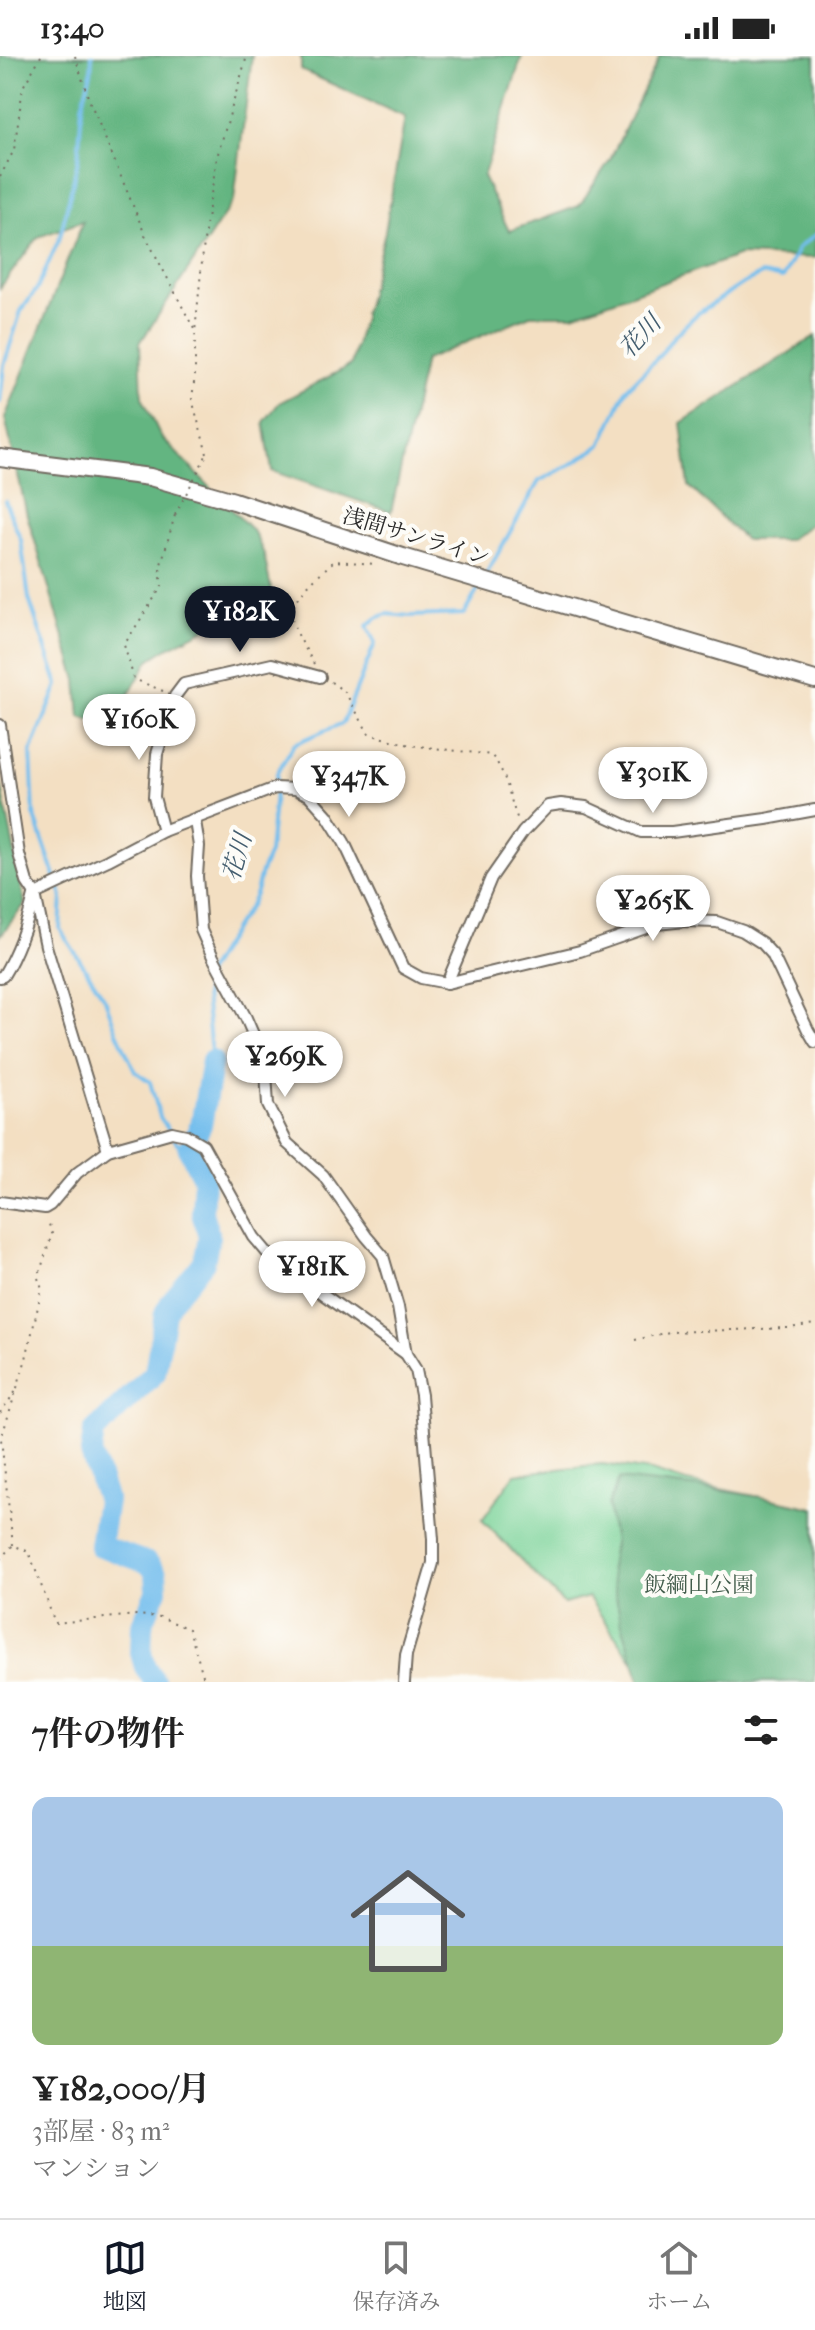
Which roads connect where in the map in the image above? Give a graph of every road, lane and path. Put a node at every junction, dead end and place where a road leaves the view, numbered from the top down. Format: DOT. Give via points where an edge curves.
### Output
graph roads {
  1 [pos="41,56"];
  2 [pos="75,56"];
  3 [pos="247,56"];
  4 [pos="0,177"];
  5 [pos="195,332"];
  6 [pos="0,458"];
  7 [pos="378,564"];
  8 [pos="320,677"];
  9 [pos="815,680"];
  10 [pos="175,696"];
  11 [pos="0,725"];
  12 [pos="815,810"];
  13 [pos="195,821"];
  14 [pos="163,831"];
  15 [pos="523,832"];
  16 [pos="35,894"];
  17 [pos="0,977"];
  18 [pos="447,983"];
  19 [pos="815,1042"];
  20 [pos="108,1150"];
  21 [pos="0,1202"];
  22 [pos="45,1208"];
  23 [pos="815,1324"];
  24 [pos="635,1340"];
  25 [pos="406,1354"];
  26 [pos="18,1390"];
  27 [pos="0,1413"];
  28 [pos="13,1545"];
  29 [pos="0,1559"];
  30 [pos="205,1682"];
  31 [pos="404,1682"];
  1 -- 4 [label="path" via="23,87 14,150"];
  2 -- 5 [label="path" via="146,237"];
  3 -- 5 [label="path" via="217,157"];
  5 -- 10 [label="path, bridge" via="192,399 207,454 175,515 160,568 162,586 124,645 134,679"];
  6 -- 9 [label="main road, 浅間サンライン" via="150,477"];
  7 -- 8 [label="path" via="334,561 303,590 292,620"];
  8 -- 10 [label="street" via="272,664 184,684"];
  8 -- 15 [label="path" via="345,692 369,734 491,755 502,768"];
  10 -- 14 [label="street" via="157,754 154,797"];
  11 -- 16 [label="street" via="19,854"];
  12 -- 15 [label="street" via="641,832 586,807 561,804 548,806"];
  13 -- 14 [label="street"];
  13 -- 18 [label="street" via="275,788 309,795 344,842 403,968"];
  13 -- 25 [label="street" via="201,930 262,1055 268,1105 287,1143 323,1175 383,1256"];
  14 -- 16 [label="street"];
  15 -- 18 [label="street" via="491,878"];
  16 -- 17 [label="street" via="14,959"];
  16 -- 20 [label="street"];
  18 -- 19 [label="street" via="580,951 657,924 717,922 743,931 772,954"];
  20 -- 22 [label="street" via="77,1173"];
  20 -- 25 [label="street" via="172,1132 197,1140 270,1256"];
  21 -- 22 [label="street"];
  22 -- 26 [label="path" via="52,1234 38,1278 42,1289"];
  23 -- 24 [label="path" via="669,1332"];
  25 -- 31 [label="street" via="421,1395 433,1563 406,1655"];
  26 -- 27 [label="path"];
  26 -- 28 [label="path" via="1,1439"];
  28 -- 29 [label="path"];
  28 -- 30 [label="path" via="29,1552 55,1623 160,1617 189,1629"];
}
